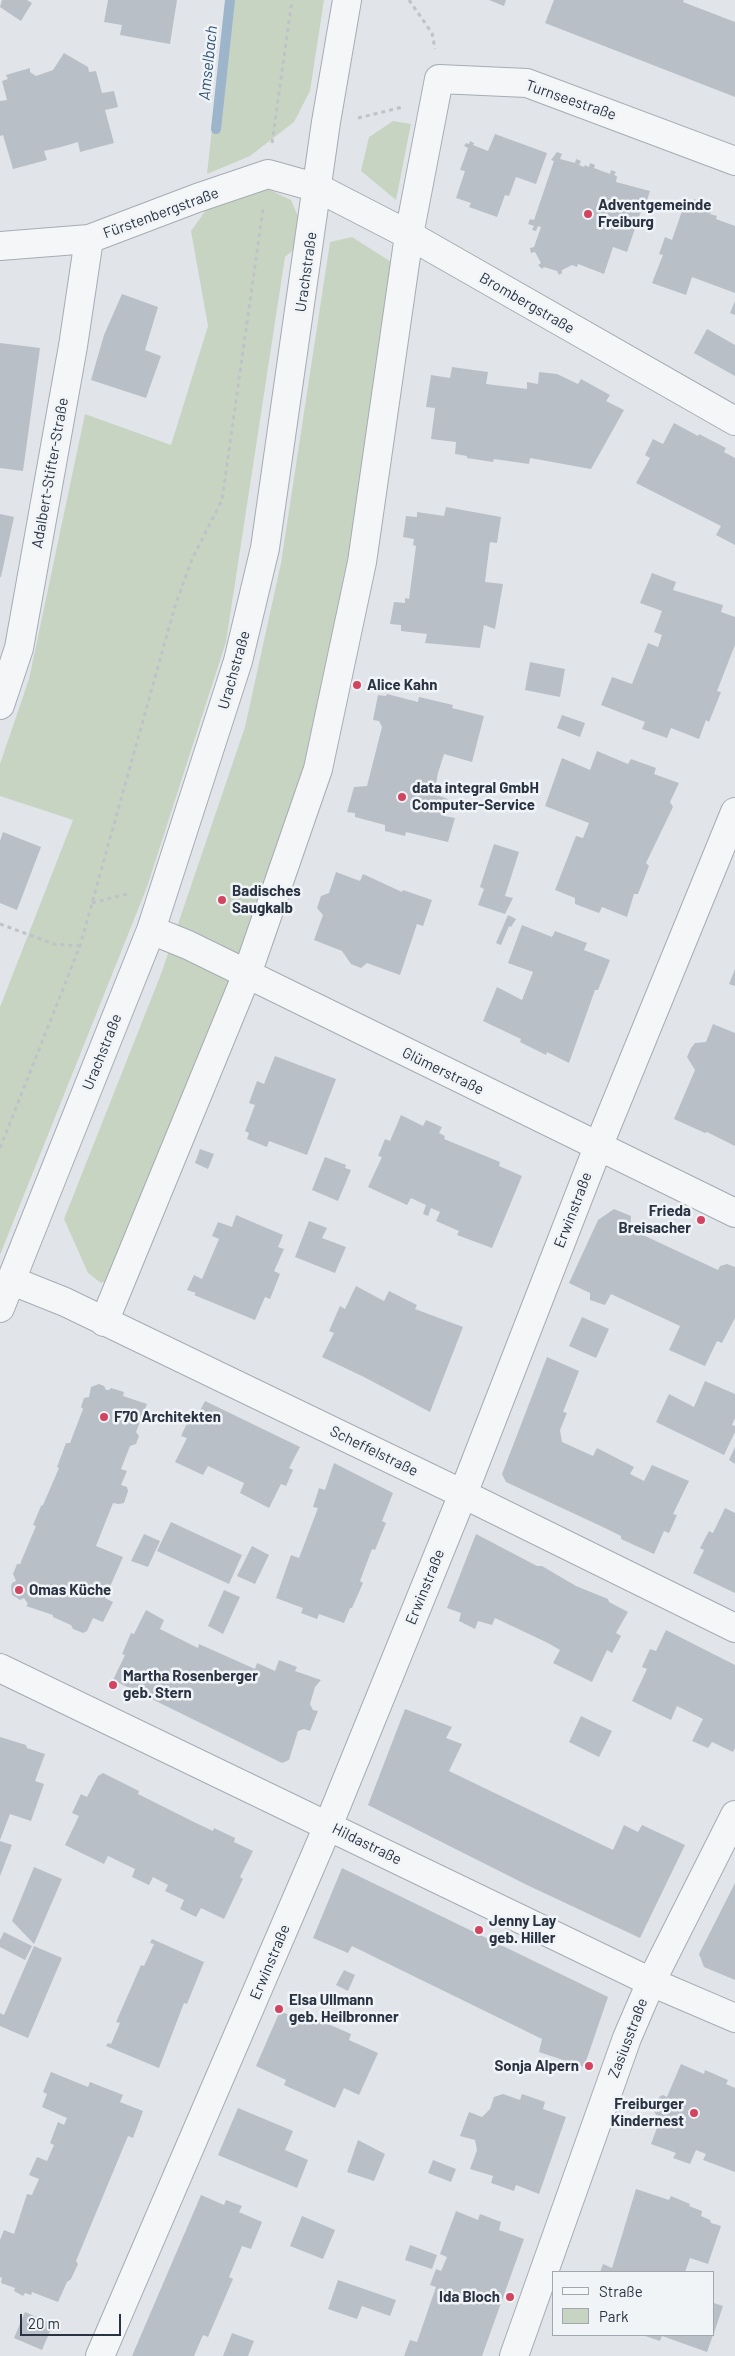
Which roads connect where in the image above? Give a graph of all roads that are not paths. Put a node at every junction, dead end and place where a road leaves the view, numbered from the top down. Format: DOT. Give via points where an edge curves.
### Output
graph roads {
  1 [pos="347,0"];
  2 [pos="735,161"];
  3 [pos="318,188"];
  4 [pos="409,235"];
  5 [pos="90,239"];
  6 [pos="0,246"];
  7 [pos="735,421"];
  8 [pos="0,705"];
  9 [pos="735,812"];
  10 [pos="151,930"];
  11 [pos="247,974"];
  12 [pos="598,1147"];
  13 [pos="735,1213"];
  14 [pos="10,1280"];
  15 [pos="0,1308"];
  16 [pos="104,1322"];
  17 [pos="463,1494"];
  18 [pos="735,1628"];
  19 [pos="0,1668"];
  20 [pos="735,1815"];
  21 [pos="328,1826"];
  22 [pos="651,1982"];
  23 [pos="735,2018"];
  24 [pos="100,2356"];
  25 [pos="514,2356"];
  1 -- 3 [label="street, Urachstraße"];
  2 -- 4 [label="street, Turnseestraße" via="527,82 438,79"];
  3 -- 4 [label="street, Brombergstraße"];
  3 -- 5 [label="street, Fürstenbergstraße" via="268,174"];
  3 -- 10 [label="street, Urachstraße" via="265,548 238,660"];
  4 -- 7 [label="street, Brombergstraße"];
  4 -- 11 [label="street" via="362,562 318,769"];
  5 -- 6 [label="street, Fürstenbergstraße"];
  5 -- 8 [label="street, Adalbert-Stifter-Straße" via="20,638"];
  9 -- 12 [label="street, Erwinstraße"];
  10 -- 11 [label="street, Glümerstraße"];
  10 -- 14 [label="street, Urachstraße"];
  11 -- 12 [label="street, Glümerstraße"];
  11 -- 16 [label="street"];
  12 -- 13 [label="street, Glümerstraße"];
  12 -- 17 [label="street, Erwinstraße"];
  14 -- 15 [label="street, Urachstraße"];
  14 -- 16 [label="street, Scheffelstraße"];
  16 -- 17 [label="street, Scheffelstraße"];
  17 -- 18 [label="street, Scheffelstraße"];
  17 -- 21 [label="street, Erwinstraße"];
  19 -- 21 [label="street, Hildastraße"];
  20 -- 22 [label="street, Zasiusstraße"];
  21 -- 22 [label="street, Hildastraße"];
  21 -- 24 [label="street, Erwinstraße"];
  22 -- 23 [label="street, Hildastraße"];
  22 -- 25 [label="street, Zasiusstraße" via="627,2038"];
}
